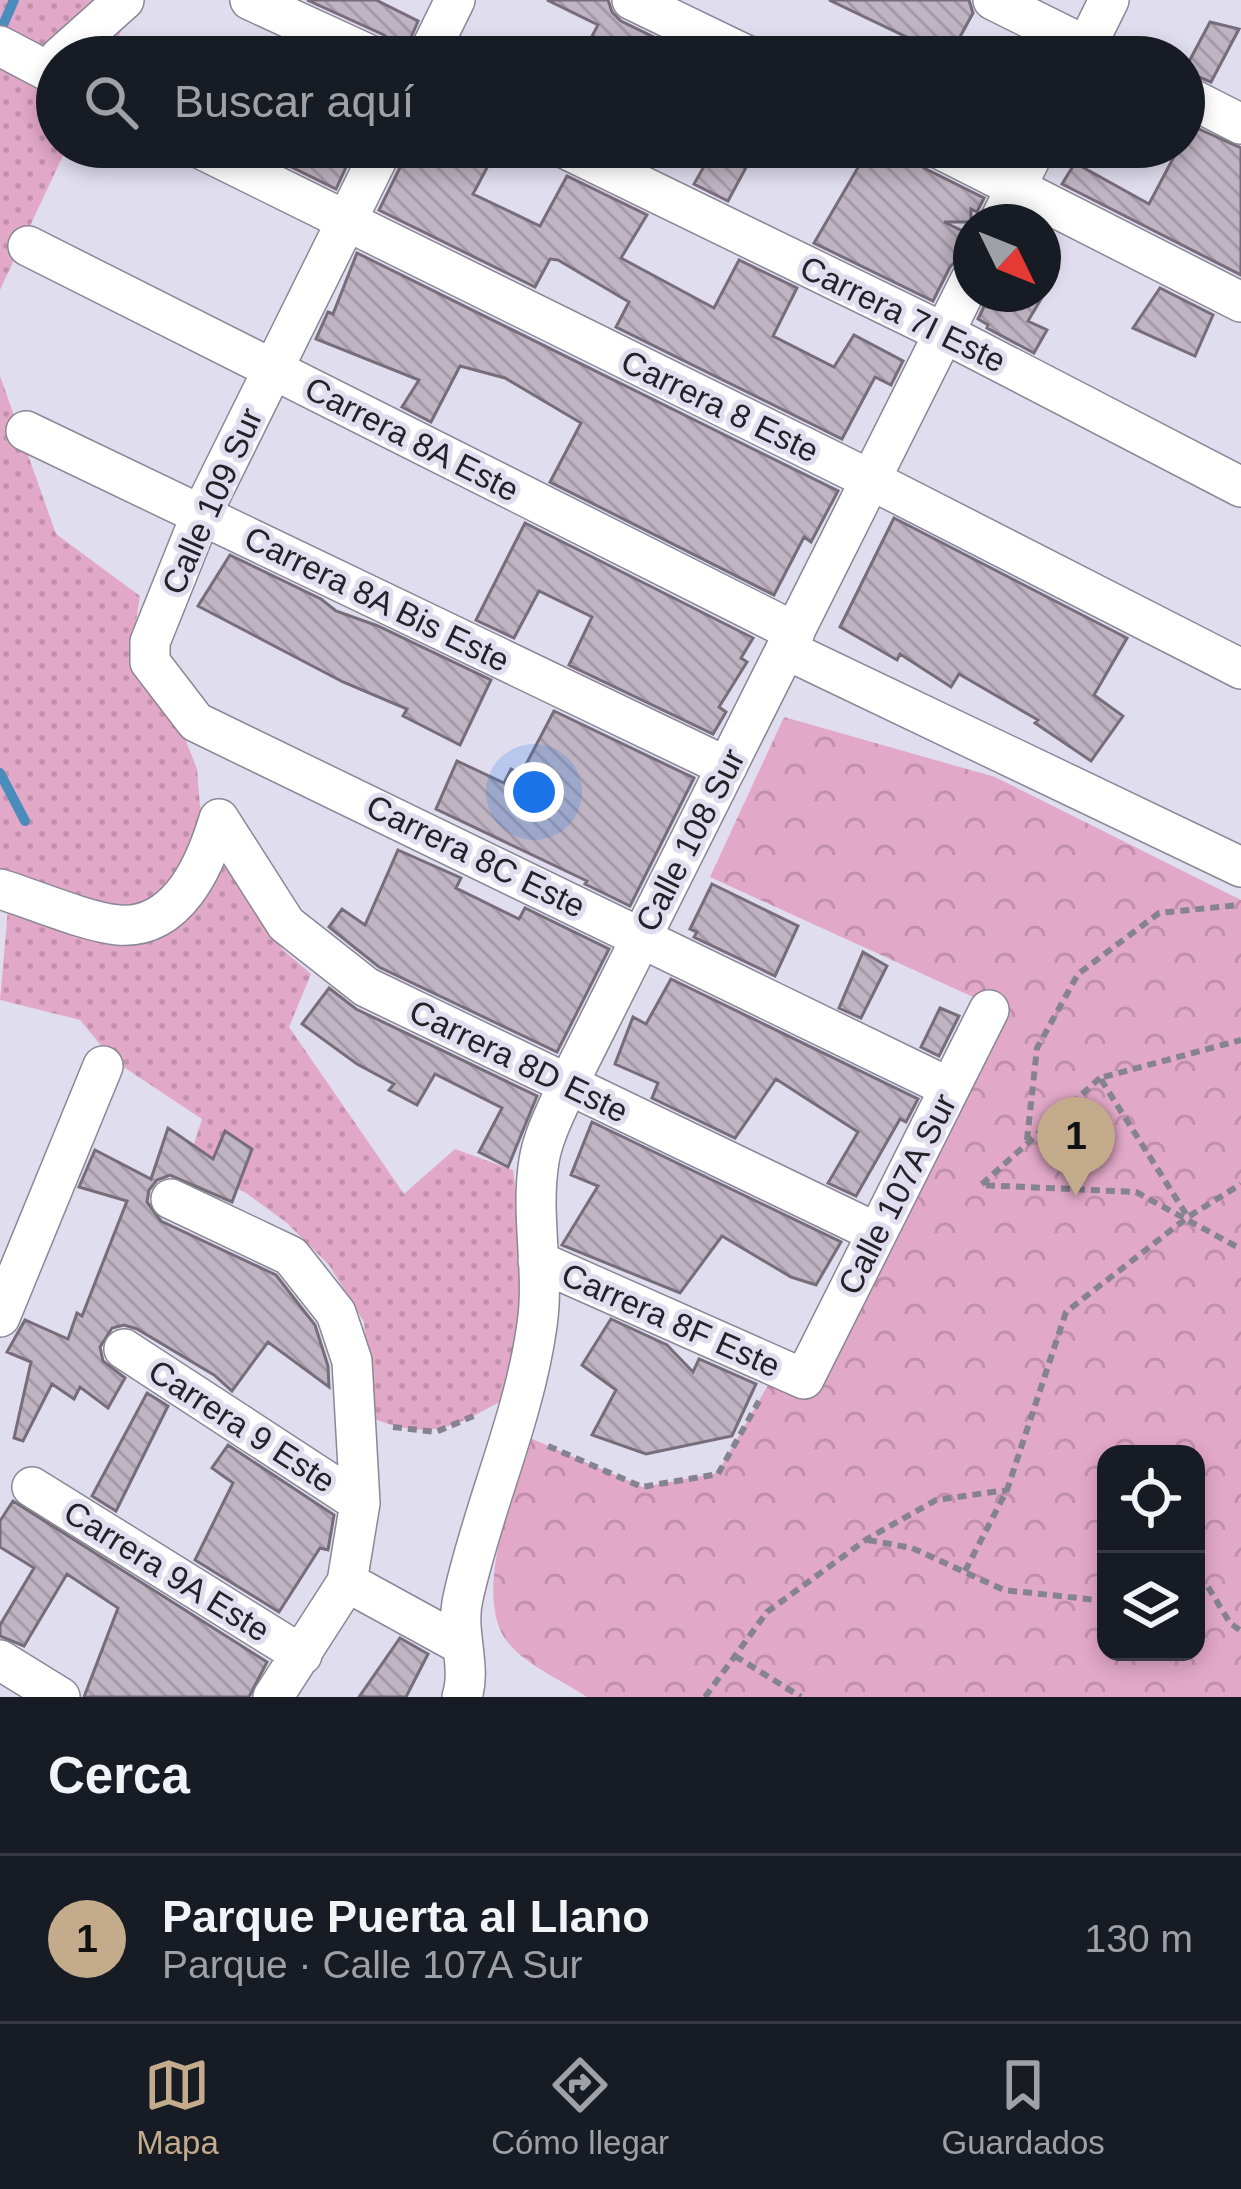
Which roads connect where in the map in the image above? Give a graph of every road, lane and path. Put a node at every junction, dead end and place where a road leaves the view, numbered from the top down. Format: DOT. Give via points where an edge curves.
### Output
graph roads {
  1 [pos="124,0"];
  2 [pos="250,0"];
  3 [pos="455,0"];
  4 [pos="632,0"];
  5 [pos="993,0"];
  6 [pos="1109,0"];
  7 [pos="86,36"];
  8 [pos="328,36"];
  9 [pos="437,36"];
  10 [pos="707,36"];
  11 [pos="1060,36"];
  12 [pos="1097,36"];
  13 [pos="0,46"];
  14 [pos="36,59"];
  15 [pos="1205,106"];
  16 [pos="1241,124"];
  17 [pos="239,168"];
  18 [pos="373,168"];
  19 [pos="605,168"];
  20 [pos="979,168"];
  21 [pos="1026,168"];
  22 [pos="1017,186"];
  23 [pos="1008,204"];
  24 [pos="346,222"];
  25 [pos="28,246"];
  26 [pos="1241,302"];
  27 [pos="954,312"];
  28 [pos="944,333"];
  29 [pos="273,369"];
  30 [pos="26,431"];
  31 [pos="872,480"];
  32 [pos="1241,487"];
  33 [pos="201,515"];
  34 [pos="791,641"];
  35 [pos="1241,669"];
  36 [pos="196,722"];
  37 [pos="728,767"];
  38 [pos="1241,867"];
  39 [pos="0,889"];
  40 [pos="1241,904"];
  41 [pos="642,936"];
  42 [pos="989,1010"];
  43 [pos="1241,1040"];
  44 [pos="104,1066"];
  45 [pos="1100,1078"];
  46 [pos="568,1084"];
  47 [pos="950,1088"];
  48 [pos="1027,1144"];
  49 [pos="1241,1184"];
  50 [pos="171,1199"];
  51 [pos="1188,1216"];
  52 [pos="877,1234"];
  53 [pos="1241,1249"];
  54 [pos="538,1261"];
  55 [pos="0,1317"];
  56 [pos="124,1348"];
  57 [pos="791,1373"];
  58 [pos="526,1386"];
  59 [pos="357,1412"];
  60 [pos="513,1430"];
  61 [pos="32,1487"];
  62 [pos="1007,1490"];
  63 [pos="360,1503"];
  64 [pos="867,1540"];
  65 [pos="964,1570"];
  66 [pos="346,1582"];
  67 [pos="1205,1582"];
  68 [pos="1097,1600"];
  69 [pos="1241,1631"];
  70 [pos="460,1644"];
  71 [pos="302,1655"];
  72 [pos="735,1656"];
  73 [pos="0,1660"];
  74 [pos="60,1697"];
  75 [pos="273,1697"];
  76 [pos="462,1697"];
  77 [pos="705,1697"];
  78 [pos="801,1697"];
  1 -- 7 [label="street"];
  2 -- 8 [label="street"];
  3 -- 9 [label="street"];
  4 -- 10 [label="street"];
  5 -- 11 [label="street"];
  6 -- 12 [label="street"];
  13 -- 14 [label="street"];
  15 -- 16 [label="street"];
  17 -- 24 [label="street, Carrera 8 Este"];
  18 -- 24 [label="street, Calle 109 Sur"];
  19 -- 28 [label="street, Carrera 7I Este"];
  20 -- 22 [label="street"];
  21 -- 22 [label="street"];
  22 -- 23 [label="street"];
  22 -- 26 [label="street"];
  24 -- 29 [label="street, Calle 109 Sur"];
  24 -- 31 [label="street, Carrera 8 Este"];
  25 -- 29 [label="street, Carrera 8A Este"];
  27 -- 28 [label="street, Calle 108 Sur"];
  28 -- 31 [label="street, Calle 108 Sur"];
  28 -- 32 [label="street, Carrera 7I Este"];
  29 -- 33 [label="street, Calle 109 Sur"];
  29 -- 34 [label="street, Carrera 8A Este"];
  30 -- 33 [label="street, Carrera 8A Bis Este"];
  31 -- 34 [label="street, Calle 108 Sur"];
  31 -- 35 [label="street, Carrera 8 Este"];
  33 -- 36 [label="street, Calle 109 Sur" via="150,642 151,662"];
  33 -- 37 [label="street, Carrera 8A Bis Este"];
  34 -- 37 [label="street, Calle 108 Sur"];
  34 -- 38 [label="street, Carrera 8A Este"];
  36 -- 41 [label="street, Carrera 8C Este"];
  37 -- 41 [label="street, Calle 108 Sur"];
  39 -- 46 [label="street, Carrera 8D Este" via="117,925 152,922 207,860 219,819 286,924 366,987"];
  40 -- 48 [label="path" via="1159,913 1078,974 1037,1048"];
  41 -- 46 [label="street, Calle 108 Sur"];
  41 -- 47 [label="street, Carrera 8C Este"];
  42 -- 47 [label="street, Calle 107A Sur"];
  43 -- 45 [label="path"];
  44 -- 55 [label="street"];
  45 -- 48 [label="path"];
  45 -- 51 [label="path"];
  46 -- 52 [label="street, Carrera 8D Este"];
  46 -- 54 [label="street, Calle 108 Sur" via="539,1157"];
  47 -- 52 [label="street, Calle 107A Sur"];
  48 -- 51 [label="path" via="981,1185 1136,1192"];
  49 -- 51 [label="path"];
  50 -- 59 [label="street" via="291,1256 336,1313"];
  51 -- 53 [label="path"];
  51 -- 62 [label="path" via="1066,1312"];
  52 -- 57 [label="street, Calle 107A Sur"];
  54 -- 57 [label="street, Carrera 8F Este"];
  54 -- 58 [label="street, Calle 108 Sur"];
  56 -- 63 [label="street, Carrera 9 Este"];
  57 -- 60 [label="path" via="718,1474 642,1487"];
  58 -- 59 [label="path" via="436,1432"];
  58 -- 60 [label="street, Calle 108 Sur"];
  59 -- 63 [label="street"];
  60 -- 70 [label="street, Calle 108 Sur" via="462,1602"];
  61 -- 71 [label="street, Carrera 9A Este"];
  62 -- 64 [label="path" via="937,1500"];
  62 -- 65 [label="path"];
  63 -- 66 [label="street"];
  64 -- 65 [label="path" via="912,1547"];
  64 -- 72 [label="path" via="767,1612"];
  65 -- 68 [label="path" via="1004,1590"];
  66 -- 70 [label="street"];
  66 -- 71 [label="street"];
  67 -- 69 [label="path"];
  70 -- 76 [label="street, Calle 108 Sur"];
  71 -- 75 [label="street"];
  72 -- 77 [label="path"];
  72 -- 78 [label="path"];
  73 -- 74 [label="street"];
}
